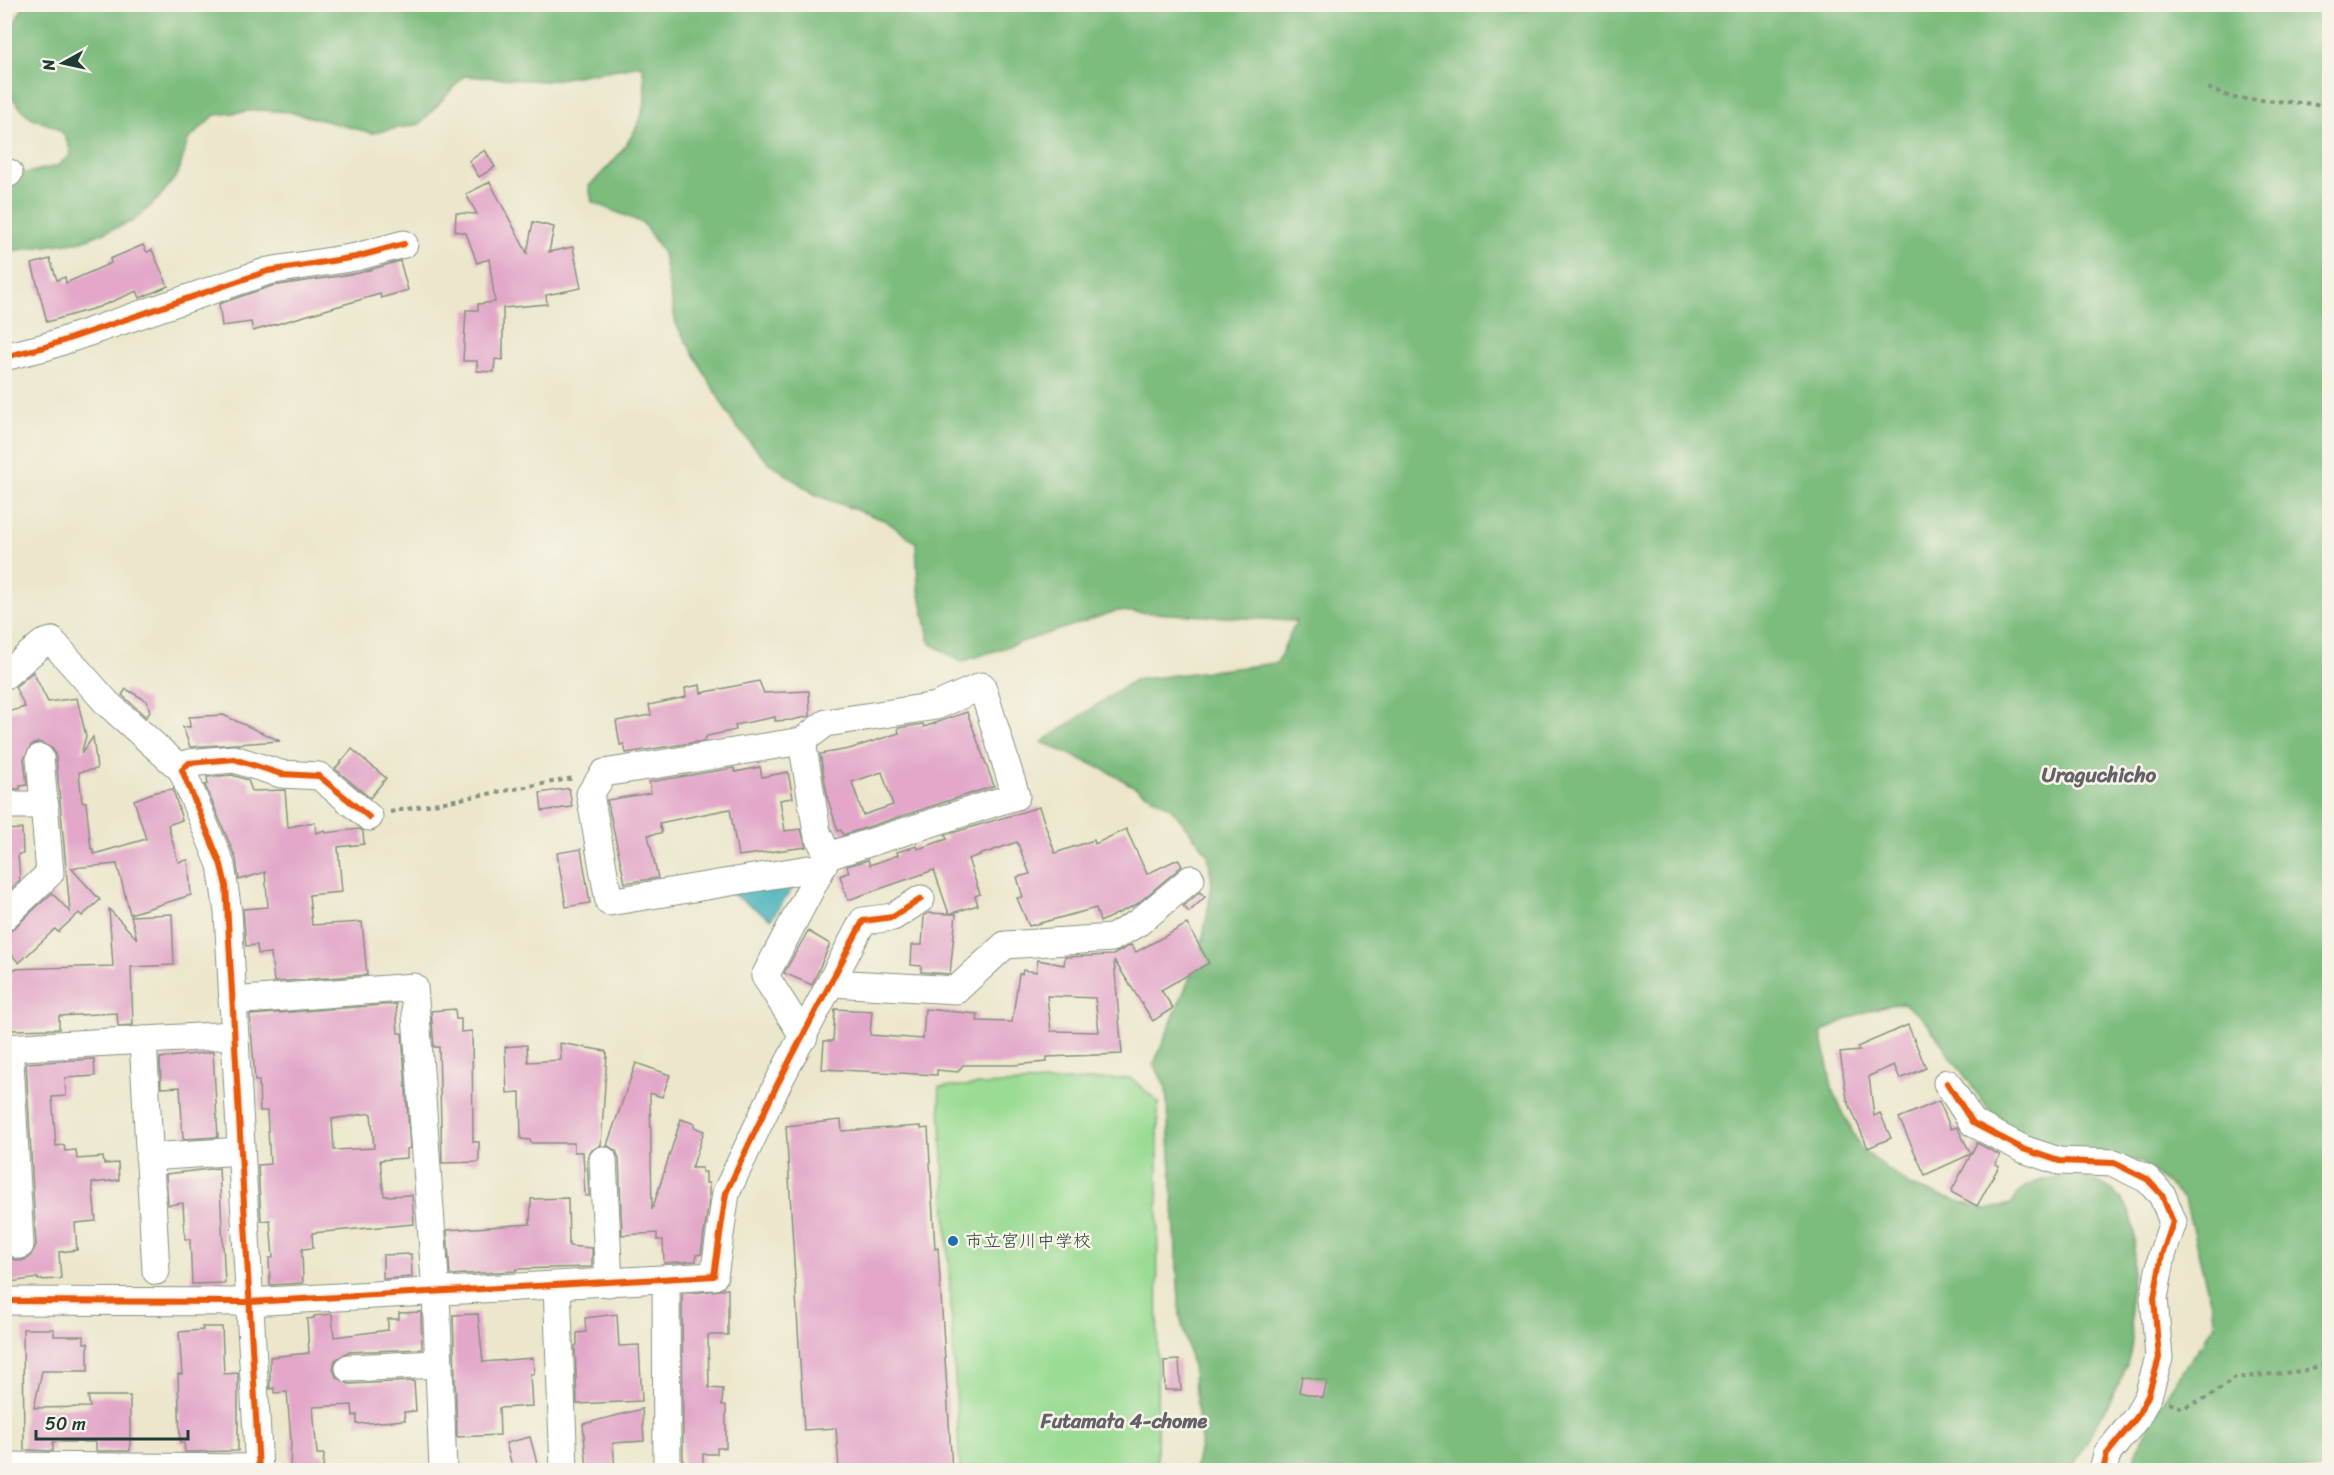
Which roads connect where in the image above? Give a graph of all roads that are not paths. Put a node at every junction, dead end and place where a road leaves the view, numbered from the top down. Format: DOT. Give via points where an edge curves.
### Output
graph roads {
  1 [pos="404,244"];
  2 [pos="4,357"];
  3 [pos="4,676"];
  4 [pos="802,741"];
  5 [pos="40,758"];
  6 [pos="182,770"];
  7 [pos="4,805"];
  8 [pos="45,805"];
  9 [pos="369,817"];
  10 [pos="825,861"];
  11 [pos="1191,879"];
  12 [pos="921,899"];
  13 [pos="4,917"];
  14 [pos="831,983"];
  15 [pos="232,1001"];
  16 [pos="234,1035"];
  17 [pos="804,1037"];
  18 [pos="143,1040"];
  19 [pos="5,1048"];
  20 [pos="1947,1083"];
  21 [pos="241,1150"];
  22 [pos="149,1157"];
  23 [pos="603,1160"];
  24 [pos="20,1245"];
  25 [pos="156,1271"];
  26 [pos="666,1279"];
  27 [pos="609,1282"];
  28 [pos="557,1286"];
  29 [pos="436,1293"];
  30 [pos="4,1301"];
  31 [pos="249,1302"];
  32 [pos="439,1364"];
  33 [pos="349,1368"];
  34 [pos="4,1466"];
  35 [pos="259,1469"];
  36 [pos="444,1470"];
  37 [pos="564,1470"];
  38 [pos="667,1470"];
  39 [pos="2103,1470"];
  1 -- 2 [label="street" via="356,257 268,271 45,347"];
  3 -- 6 [label="street" via="52,640 107,703"];
  4 -- 10 [label="street"];
  4 -- 10 [label="street" via="826,723 936,706 982,686 1017,796"];
  4 -- 10 [label="street" via="604,773 590,794 609,902"];
  5 -- 8 [label="street"];
  6 -- 9 [label="street" via="189,763 234,759 281,774 319,776"];
  6 -- 15 [label="street" via="222,865"];
  7 -- 8 [label="street"];
  8 -- 13 [label="street" via="50,873"];
  10 -- 17 [label="street" via="765,976"];
  11 -- 14 [label="street" via="1139,922 1112,938 1005,945 956,990"];
  12 -- 14 [label="street" via="893,917 863,921"];
  14 -- 17 [label="street"];
  15 -- 16 [label="street"];
  15 -- 29 [label="street" via="414,987"];
  16 -- 18 [label="street"];
  16 -- 21 [label="street"];
  17 -- 26 [label="street" via="726,1193 714,1276"];
  18 -- 19 [label="street"];
  18 -- 22 [label="street"];
  19 -- 24 [label="street" via="10,1061"];
  20 -- 39 [label="street" via="1973,1123 2023,1149 2059,1161 2114,1163 2147,1179 2162,1195 2173,1222 2154,1298 2159,1358 2148,1396 2137,1417 2107,1454"];
  21 -- 22 [label="street"];
  21 -- 31 [label="street"];
  22 -- 25 [label="street"];
  23 -- 27 [label="street"];
  26 -- 27 [label="street"];
  26 -- 38 [label="street"];
  27 -- 28 [label="street"];
  28 -- 29 [label="street"];
  28 -- 37 [label="street"];
  29 -- 31 [label="street"];
  29 -- 32 [label="street"];
  30 -- 31 [label="street"];
  31 -- 35 [label="street"];
  32 -- 33 [label="street"];
  32 -- 36 [label="street"];
  34 -- 35 [label="street"];
}
